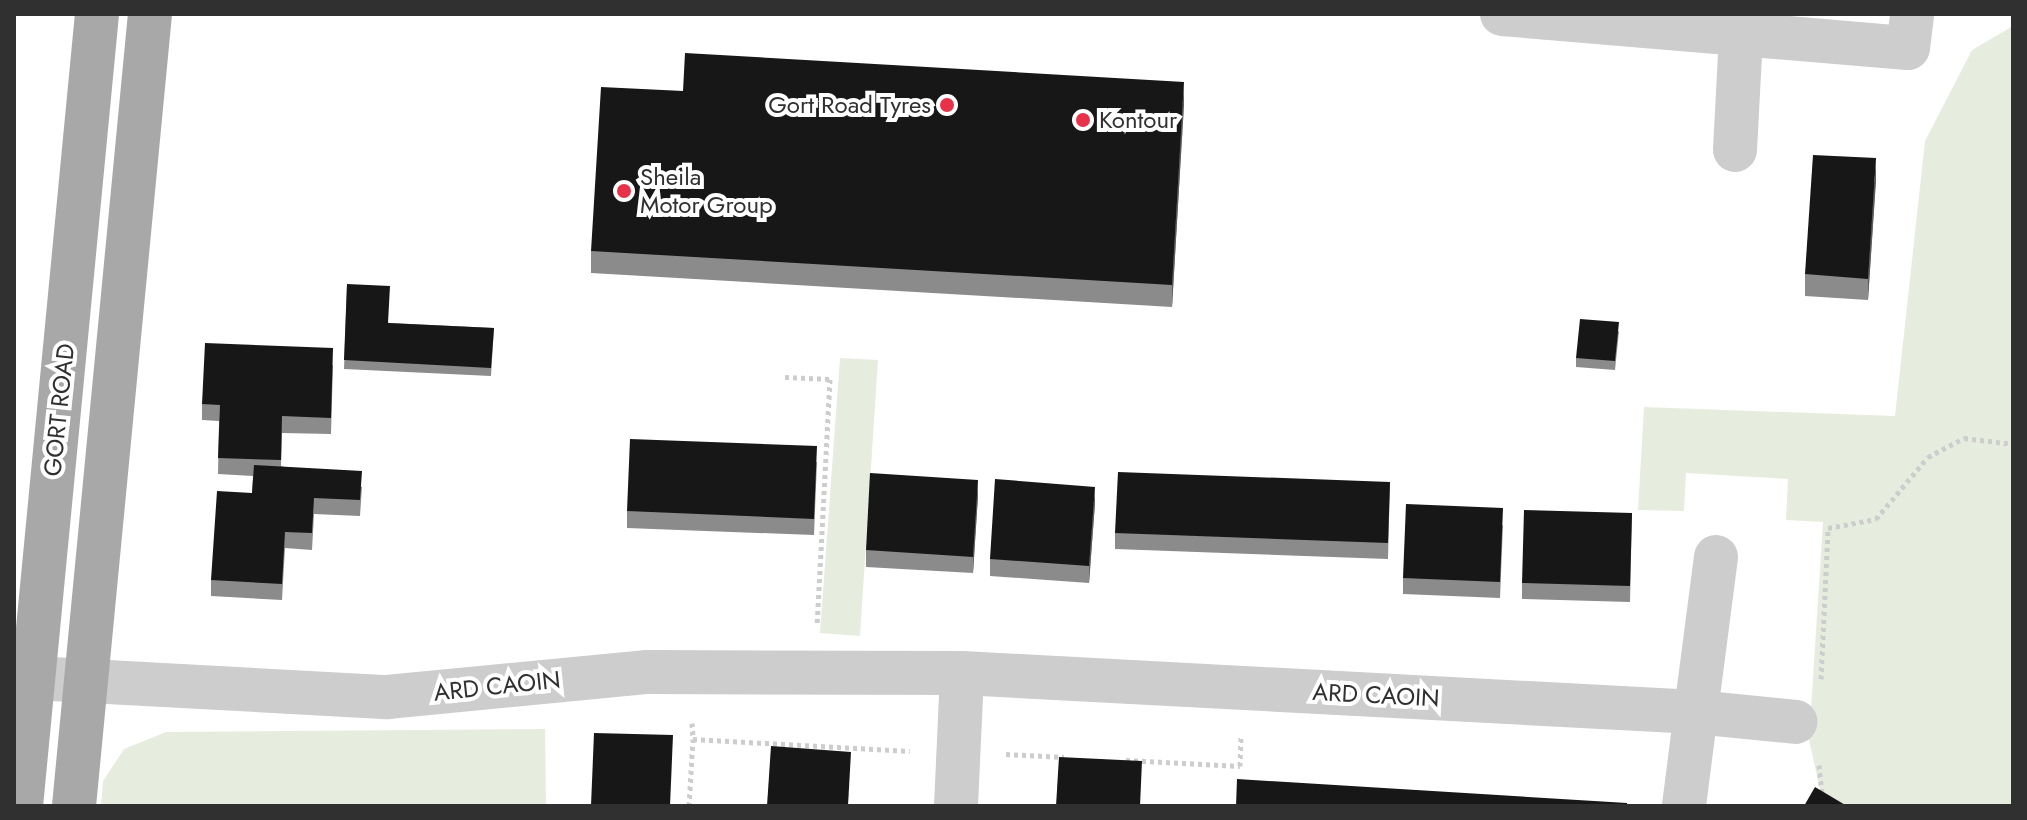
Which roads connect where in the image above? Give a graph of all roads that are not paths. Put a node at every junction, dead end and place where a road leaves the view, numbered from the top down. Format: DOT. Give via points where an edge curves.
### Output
graph roads {
  1 [pos="97,14"];
  2 [pos="150,14"];
  3 [pos="1502,14"];
  4 [pos="1912,14"];
  5 [pos="1741,34"];
  6 [pos="1735,150"];
  7 [pos="1716,557"];
  8 [pos="962,673"];
  9 [pos="33,678"];
  10 [pos="84,683"];
  11 [pos="1696,712"];
  12 [pos="1796,722"];
  13 [pos="21,806"];
  14 [pos="74,806"];
  15 [pos="956,806"];
  16 [pos="1684,806"];
  1 -- 9 [label="main road, GORT ROAD"];
  2 -- 10 [label="main road, GORT ROAD"];
  3 -- 5 [label="street"];
  4 -- 5 [label="street" via="1908,48"];
  5 -- 6 [label="street"];
  7 -- 11 [label="street"];
  8 -- 10 [label="street, ARD CAOIN" via="691,672 387,697"];
  8 -- 11 [label="street, ARD CAOIN"];
  8 -- 15 [label="street"];
  9 -- 10 [label="street, ARD CAOIN"];
  9 -- 13 [label="main road, GORT ROAD"];
  10 -- 14 [label="main road, GORT ROAD"];
  11 -- 12 [label="street, ARD CAOIN"];
  11 -- 16 [label="street"];
}
